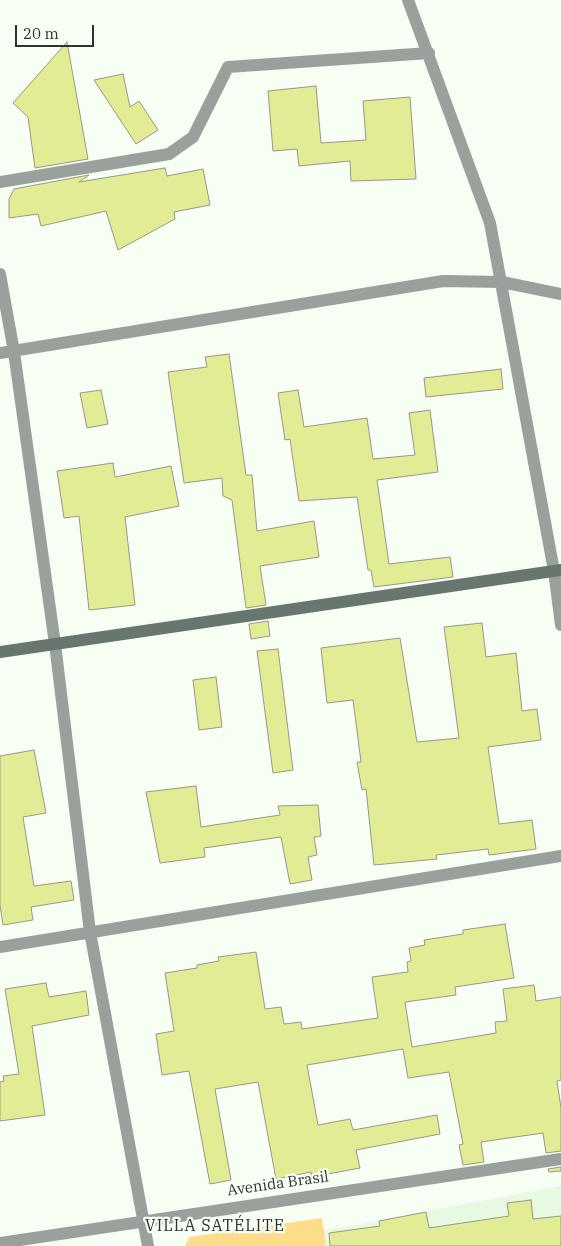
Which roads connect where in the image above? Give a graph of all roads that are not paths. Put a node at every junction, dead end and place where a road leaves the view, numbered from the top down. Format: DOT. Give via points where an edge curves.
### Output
graph roads {
  1 [pos="408,0"];
  2 [pos="429,53"];
  3 [pos="0,182"];
  4 [pos="0,274"];
  5 [pos="502,282"];
  6 [pos="561,294"];
  7 [pos="14,352"];
  8 [pos="0,353"];
  9 [pos="557,571"];
  10 [pos="561,624"];
  11 [pos="55,644"];
  12 [pos="0,652"];
  13 [pos="561,856"];
  14 [pos="90,932"];
  15 [pos="0,947"];
  16 [pos="561,1160"];
  17 [pos="143,1220"];
  18 [pos="0,1243"];
  19 [pos="148,1246"];
  1 -- 2 [label="street"];
  2 -- 3 [label="street" via="228,67 193,137 168,154"];
  2 -- 5 [label="street" via="490,223"];
  4 -- 7 [label="street"];
  5 -- 6 [label="street"];
  5 -- 7 [label="street" via="442,281"];
  5 -- 9 [label="street"];
  7 -- 8 [label="street"];
  7 -- 11 [label="street"];
  9 -- 10 [label="street"];
  9 -- 11 [label="street"];
  11 -- 12 [label="street"];
  11 -- 14 [label="street"];
  13 -- 14 [label="street"];
  14 -- 15 [label="street"];
  14 -- 17 [label="street"];
  16 -- 17 [label="street, Avenida Brasil"];
  17 -- 18 [label="street, Avenida Brasil"];
  17 -- 19 [label="street"];
}
